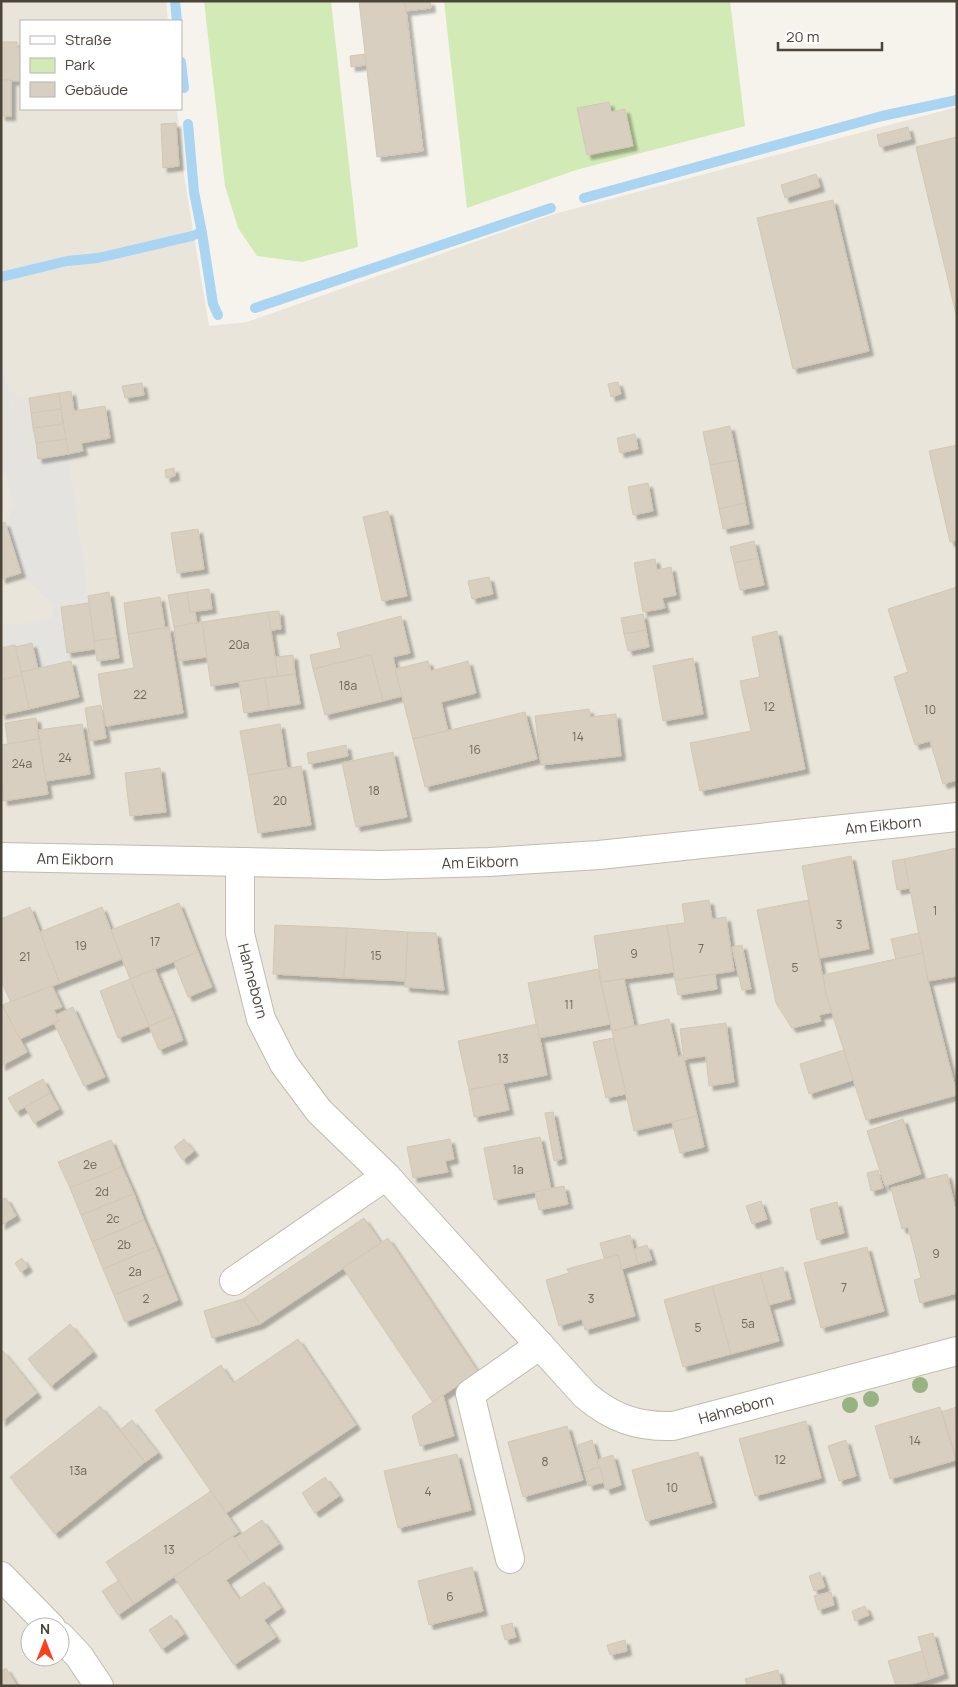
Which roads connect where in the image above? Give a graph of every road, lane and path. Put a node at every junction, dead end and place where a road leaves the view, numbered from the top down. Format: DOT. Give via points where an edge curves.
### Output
graph roads {
  1 [pos="957,817"];
  2 [pos="1,858"];
  3 [pos="240,862"];
  4 [pos="386,1176"];
  5 [pos="234,1281"];
  6 [pos="540,1345"];
  7 [pos="957,1351"];
  8 [pos="510,1559"];
  9 [pos="7,1591"];
  10 [pos="39,1617"];
  11 [pos="70,1647"];
  12 [pos="98,1686"];
  1 -- 3 [label="street, Am Eikborn" via="599,855 489,862 381,865"];
  2 -- 3 [label="street, Am Eikborn"];
  3 -- 4 [label="street, Hahneborn" via="240,934 261,1019 299,1087"];
  4 -- 5 [label="street"];
  4 -- 6 [label="street, Hahneborn"];
  6 -- 7 [label="street, Hahneborn" via="598,1406 616,1417 654,1427 673,1426"];
  6 -- 8 [label="street" via="470,1394"];
  9 -- 10 [label="street"];
  11 -- 12 [label="street"];
}
